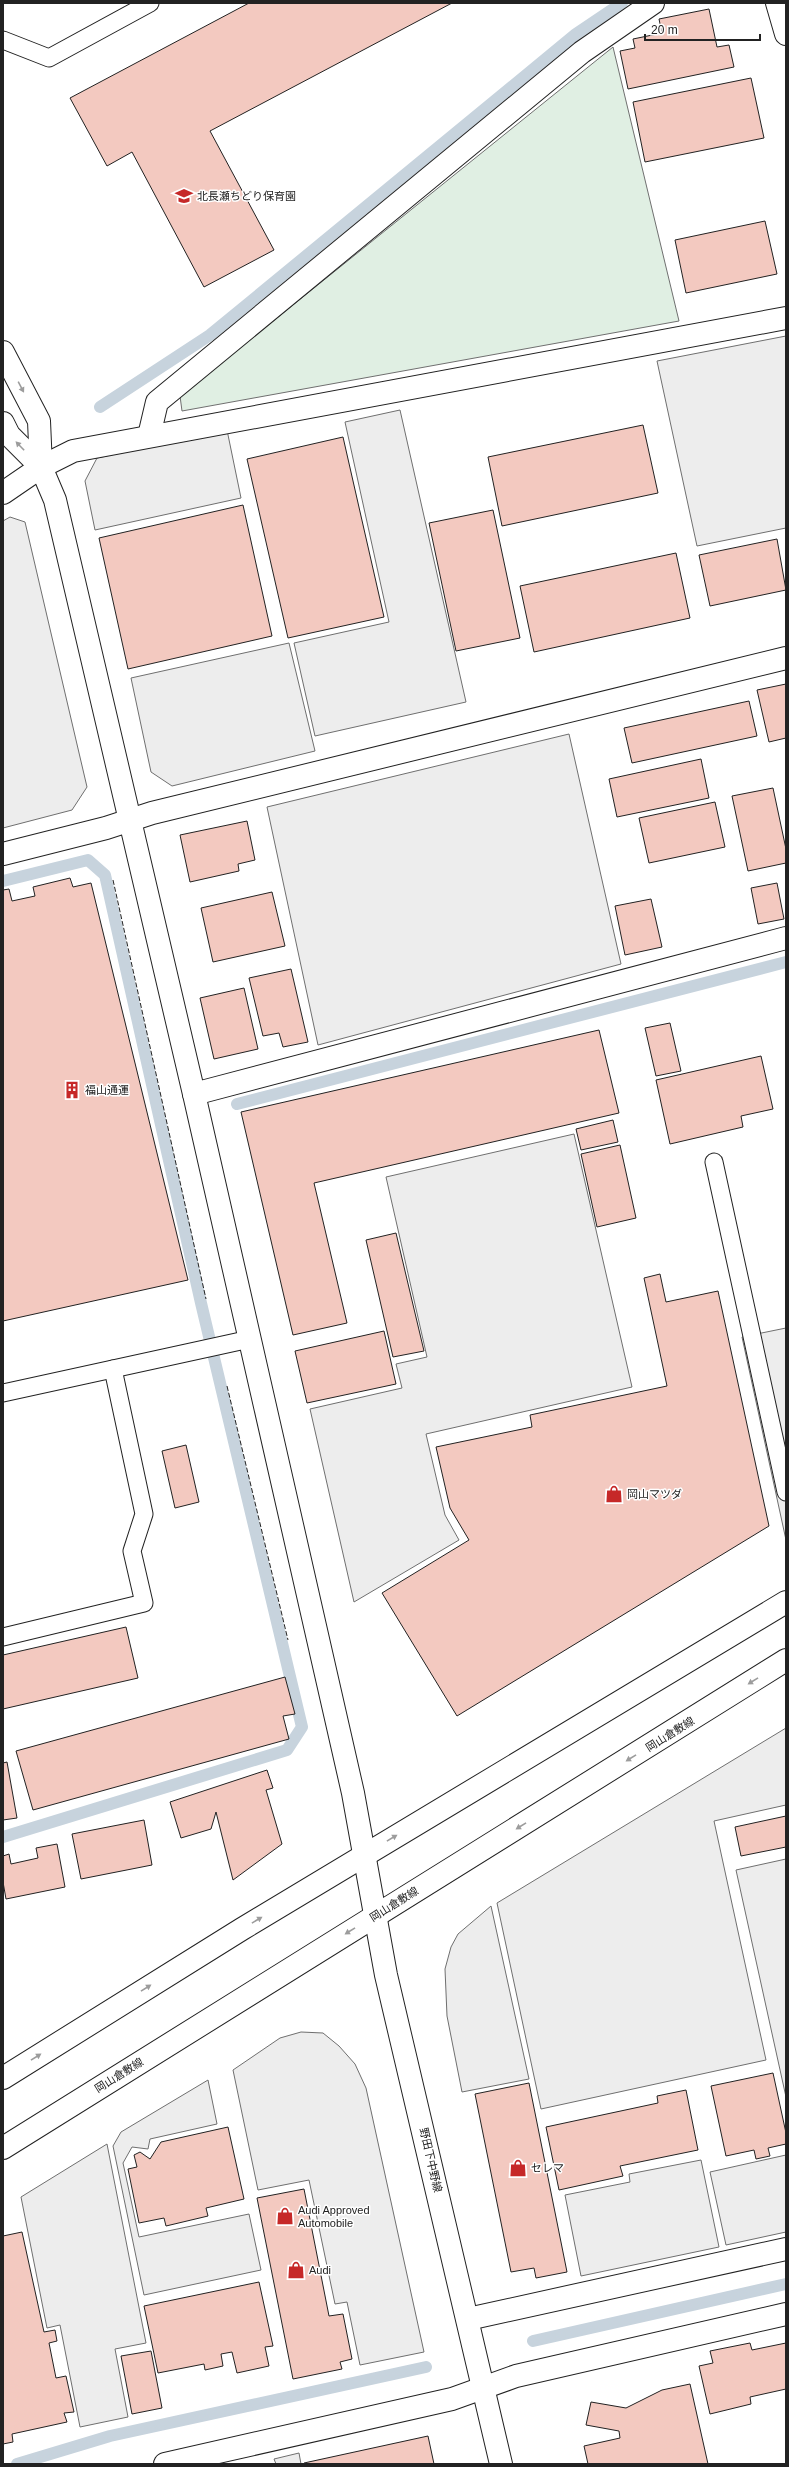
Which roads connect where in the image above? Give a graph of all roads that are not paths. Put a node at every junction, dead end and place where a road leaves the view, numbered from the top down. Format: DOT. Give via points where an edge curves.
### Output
graph roads {
  1 [pos="150,3"];
  2 [pos="653,3"];
  3 [pos="3,40"];
  4 [pos="786,318"];
  5 [pos="3,352"];
  6 [pos="3,423"];
  7 [pos="150,436"];
  8 [pos="41,467"];
  9 [pos="3,492"];
  10 [pos="786,658"];
  11 [pos="130,820"];
  12 [pos="3,854"];
  13 [pos="786,938"];
  14 [pos="194,1094"];
  15 [pos="714,1162"];
  16 [pos="250,1339"];
  17 [pos="113,1369"];
  18 [pos="3,1393"];
  19 [pos="786,1492"];
  20 [pos="786,1602"];
  21 [pos="3,1637"];
  22 [pos="786,1660"];
  23 [pos="364,1855"];
  24 [pos="375,1916"];
  25 [pos="3,2078"];
  26 [pos="3,2148"];
  27 [pos="786,2249"];
  28 [pos="786,2314"];
  29 [pos="468,2319"];
  30 [pos="483,2387"];
  31 [pos="165,2464"];
  32 [pos="501,2464"];
  1 -- 3 [label="lane" via="49,58"];
  2 -- 7 [label="street" via="582,52 157,402"];
  4 -- 7 [label="street"];
  5 -- 8 [label="street, one-way" via="39,421"];
  8 -- 6 [label="street, one-way" via="9,435"];
  7 -- 8 [label="street" via="73,451"];
  8 -- 9 [label="street"];
  8 -- 11 [label="street, 野田下中野線" via="55,500"];
  10 -- 11 [label="street"];
  11 -- 12 [label="street"];
  11 -- 14 [label="street, 野田下中野線"];
  13 -- 14 [label="street"];
  14 -- 16 [label="street, 野田下中野線"];
  15 -- 19 [label="lane"];
  16 -- 17 [label="lane"];
  16 -- 23 [label="street, 野田下中野線" via="353,1793"];
  17 -- 18 [label="lane"];
  17 -- 21 [label="lane" via="144,1514 132,1551 144,1603"];
  23 -- 20 [label="street, one-way"];
  22 -- 24 [label="street, 岡山倉敷線, one-way"];
  23 -- 24 [label="street, 野田下中野線"];
  25 -- 23 [label="street, one-way"];
  24 -- 26 [label="street, 岡山倉敷線, one-way"];
  24 -- 29 [label="street, 野田下中野線" via="386,1975"];
  27 -- 29 [label="street"];
  28 -- 30 [label="street" via="516,2376"];
  29 -- 30 [label="street, 野田下中野線"];
  30 -- 31 [label="street" via="452,2399"];
  30 -- 32 [label="street, 野田下中野線"];
}
